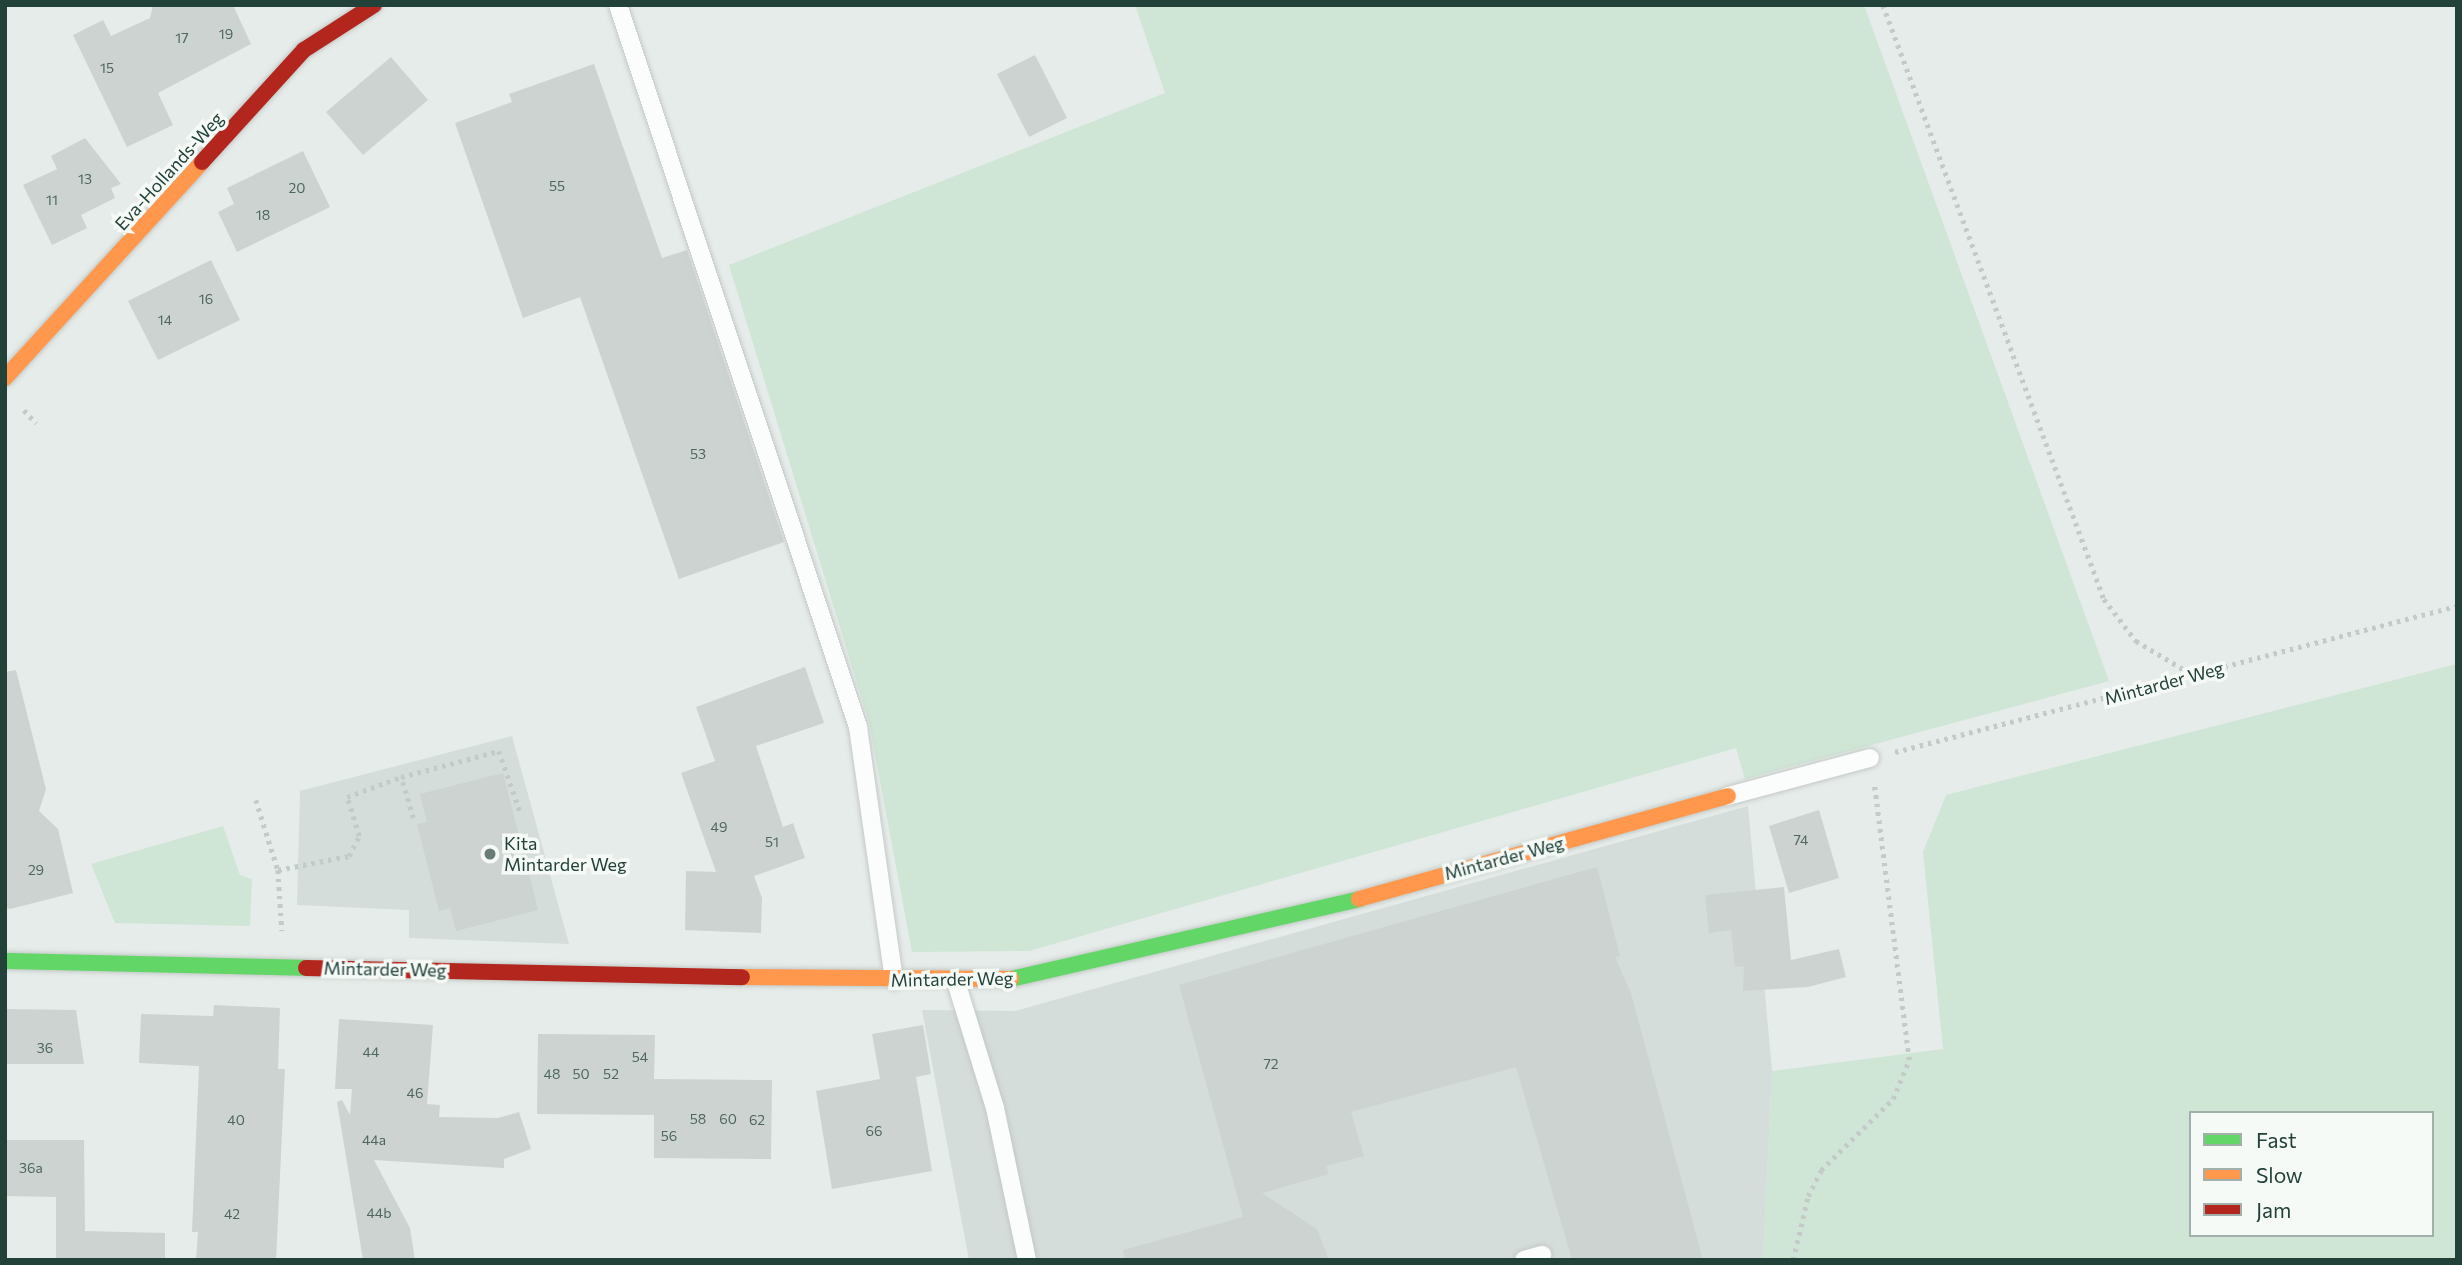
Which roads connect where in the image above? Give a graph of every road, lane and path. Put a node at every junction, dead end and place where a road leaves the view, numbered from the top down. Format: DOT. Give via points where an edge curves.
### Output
graph roads {
  1 [pos="374,5"];
  2 [pos="618,5"];
  3 [pos="1883,5"];
  4 [pos="5,378"];
  5 [pos="2457,606"];
  6 [pos="2194,675"];
  7 [pos="1870,758"];
  8 [pos="401,777"];
  9 [pos="1728,796"];
  10 [pos="256,800"];
  11 [pos="520,811"];
  12 [pos="412,818"];
  13 [pos="278,870"];
  14 [pos="5,961"];
  15 [pos="285,967"];
  16 [pos="894,980"];
  17 [pos="956,982"];
  18 [pos="1542,1255"];
  19 [pos="1027,1260"];
  20 [pos="1524,1260"];
  21 [pos="1793,1260"];
  1 -- 4 [label="street, Eva-Hollands-Weg" via="304,50"];
  2 -- 16 [label="lane" via="858,727"];
  3 -- 6 [label="path" via="2104,599 2136,641"];
  5 -- 6 [label="path, Mintarder Weg"];
  6 -- 7 [label="path, Mintarder Weg"];
  7 -- 9 [label="lane, Mintarder Weg"];
  7 -- 21 [label="path" via="1909,1060 1893,1099 1821,1170 1808,1196"];
  8 -- 11 [label="path" via="499,751"];
  8 -- 12 [label="path"];
  8 -- 13 [label="path" via="347,797 359,836 348,856"];
  9 -- 17 [label="street, Mintarder Weg" via="1090,968"];
  10 -- 13 [label="path"];
  13 -- 15 [label="path"];
  14 -- 15 [label="street, Mintarder Weg"];
  15 -- 16 [label="street, Mintarder Weg"];
  16 -- 17 [label="street, Mintarder Weg"];
  17 -- 19 [label="lane" via="995,1108"];
  18 -- 20 [label="lane"];
}
